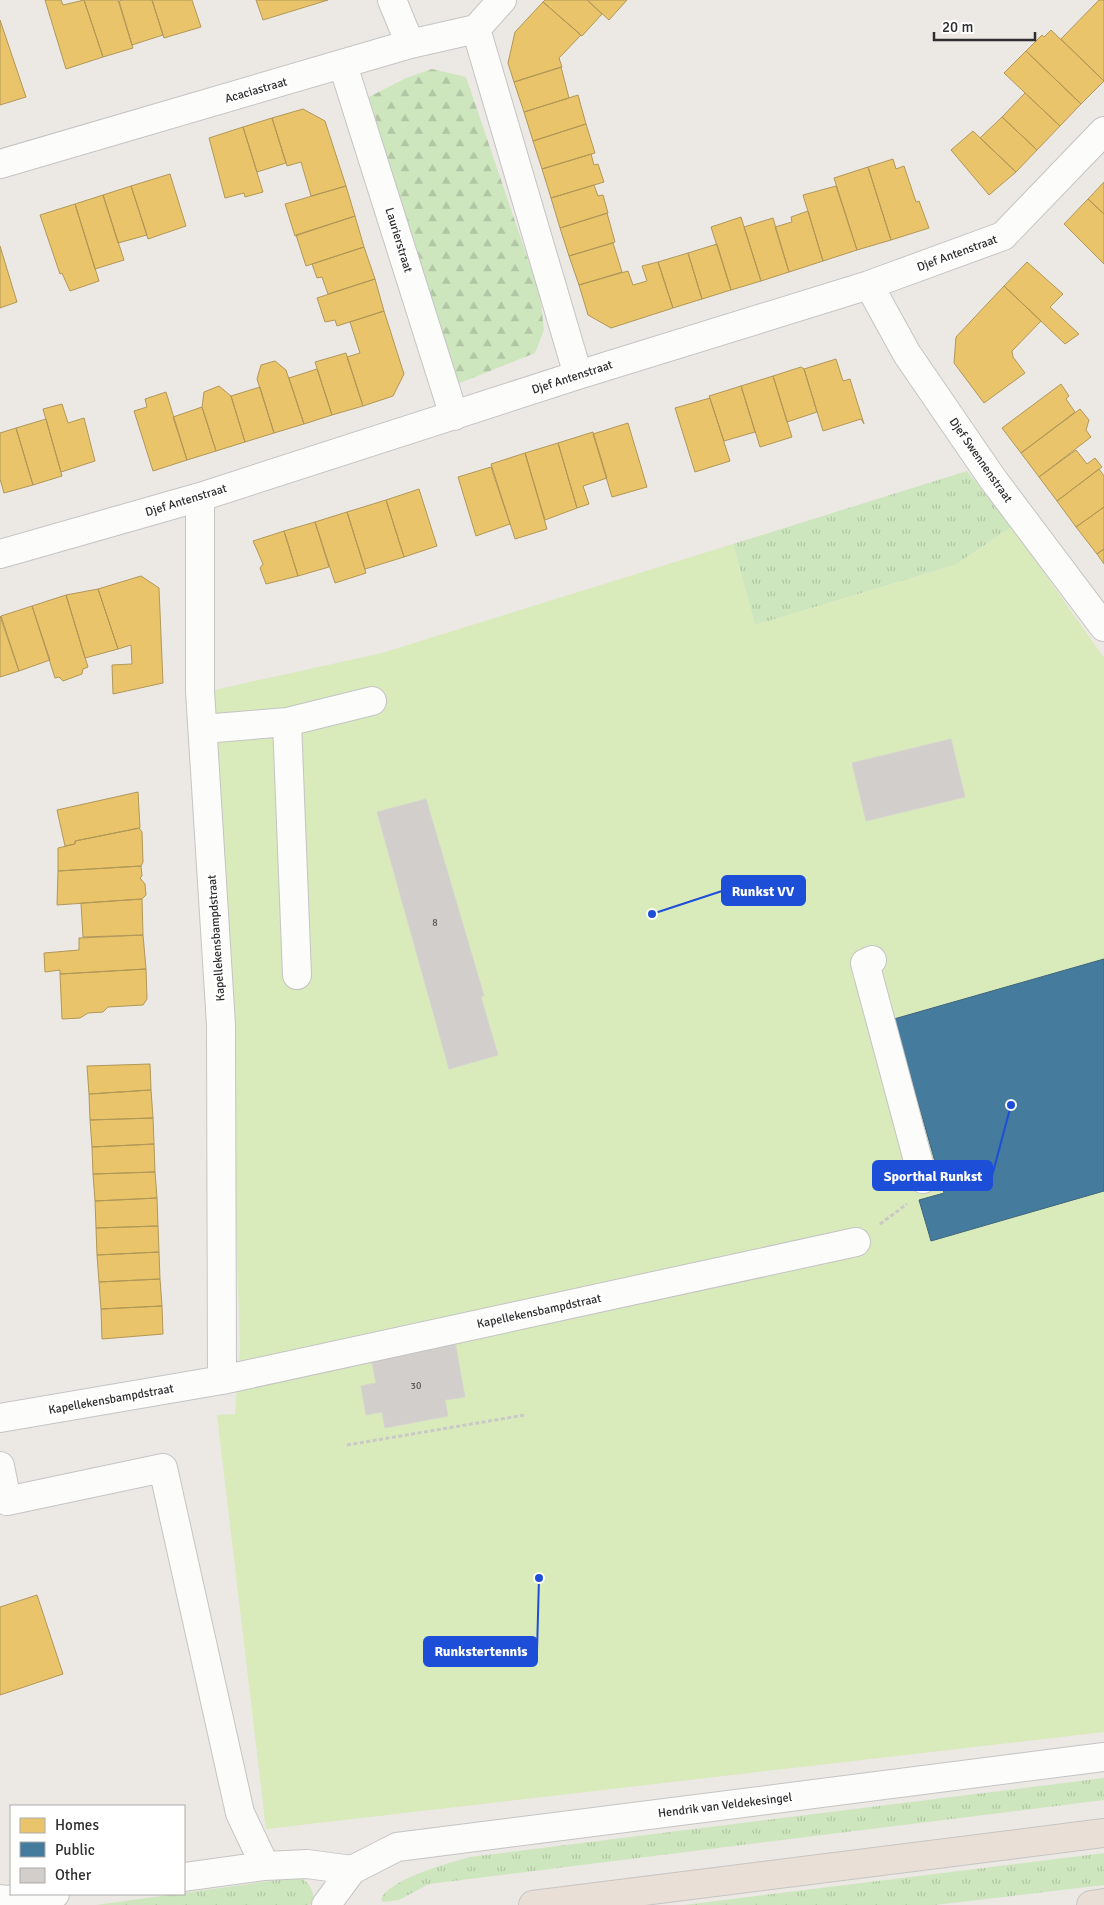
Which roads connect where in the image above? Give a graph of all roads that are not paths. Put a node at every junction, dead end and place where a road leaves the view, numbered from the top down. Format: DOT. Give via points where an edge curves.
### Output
graph roads {
  1 [pos="392,0"];
  2 [pos="502,0"];
  3 [pos="476,29"];
  4 [pos="410,44"];
  5 [pos="343,64"];
  6 [pos="1104,132"];
  7 [pos="0,164"];
  8 [pos="870,285"];
  9 [pos="578,375"];
  10 [pos="454,416"];
  11 [pos="200,497"];
  12 [pos="0,554"];
  13 [pos="1104,627"];
  14 [pos="372,700"];
  15 [pos="287,722"];
  16 [pos="203,729"];
  17 [pos="872,960"];
  18 [pos="297,975"];
  19 [pos="923,1179"];
  20 [pos="856,1242"];
  21 [pos="222,1380"];
  22 [pos="0,1418"];
  23 [pos="0,1466"];
  24 [pos="1104,1757"];
  25 [pos="1104,1833"];
  26 [pos="266,1866"];
  27 [pos="352,1870"];
  28 [pos="185,1876"];
  29 [pos="47,1895"];
  30 [pos="0,1899"];
  31 [pos="1104,1903"];
  32 [pos="326,1905"];
  33 [pos="533,1905"];
  34 [pos="1091,1905"];
  1 -- 4 [label="street"];
  2 -- 3 [label="street"];
  3 -- 4 [label="street, Acaciastraat"];
  3 -- 9 [label="street"];
  4 -- 5 [label="street, Acaciastraat"];
  5 -- 7 [label="street, Acaciastraat"];
  5 -- 10 [label="street, Laurierstraat"];
  6 -- 8 [label="street, Djef Antenstraat" via="1003,236"];
  8 -- 9 [label="street, Djef Antenstraat"];
  8 -- 13 [label="street, Djef Swennenstraat" via="908,354 992,478"];
  9 -- 10 [label="street, Djef Antenstraat"];
  10 -- 11 [label="street, Djef Antenstraat"];
  11 -- 12 [label="street, Djef Antenstraat"];
  11 -- 16 [label="street, Kapellekensbampdstraat" via="200,691"];
  14 -- 15 [label="street"];
  15 -- 16 [label="street"];
  15 -- 18 [label="street"];
  16 -- 21 [label="street, Kapellekensbampdstraat" via="221,1025"];
  17 -- 19 [label="street" via="865,963"];
  20 -- 21 [label="street, Kapellekensbampdstraat"];
  21 -- 22 [label="street, Kapellekensbampdstraat"];
  23 -- 26 [label="street" via="7,1501 163,1468 240,1813"];
  24 -- 27 [label="street, Hendrik van Veldekesingel" via="397,1847"];
  25 -- 33 [label="highway"];
  26 -- 27 [label="street" via="307,1864"];
  26 -- 28 [label="street"];
  27 -- 32 [label="street, Hendrik van Veldekesingel"];
  29 -- 30 [label="street"];
  31 -- 34 [label="highway"];
}
